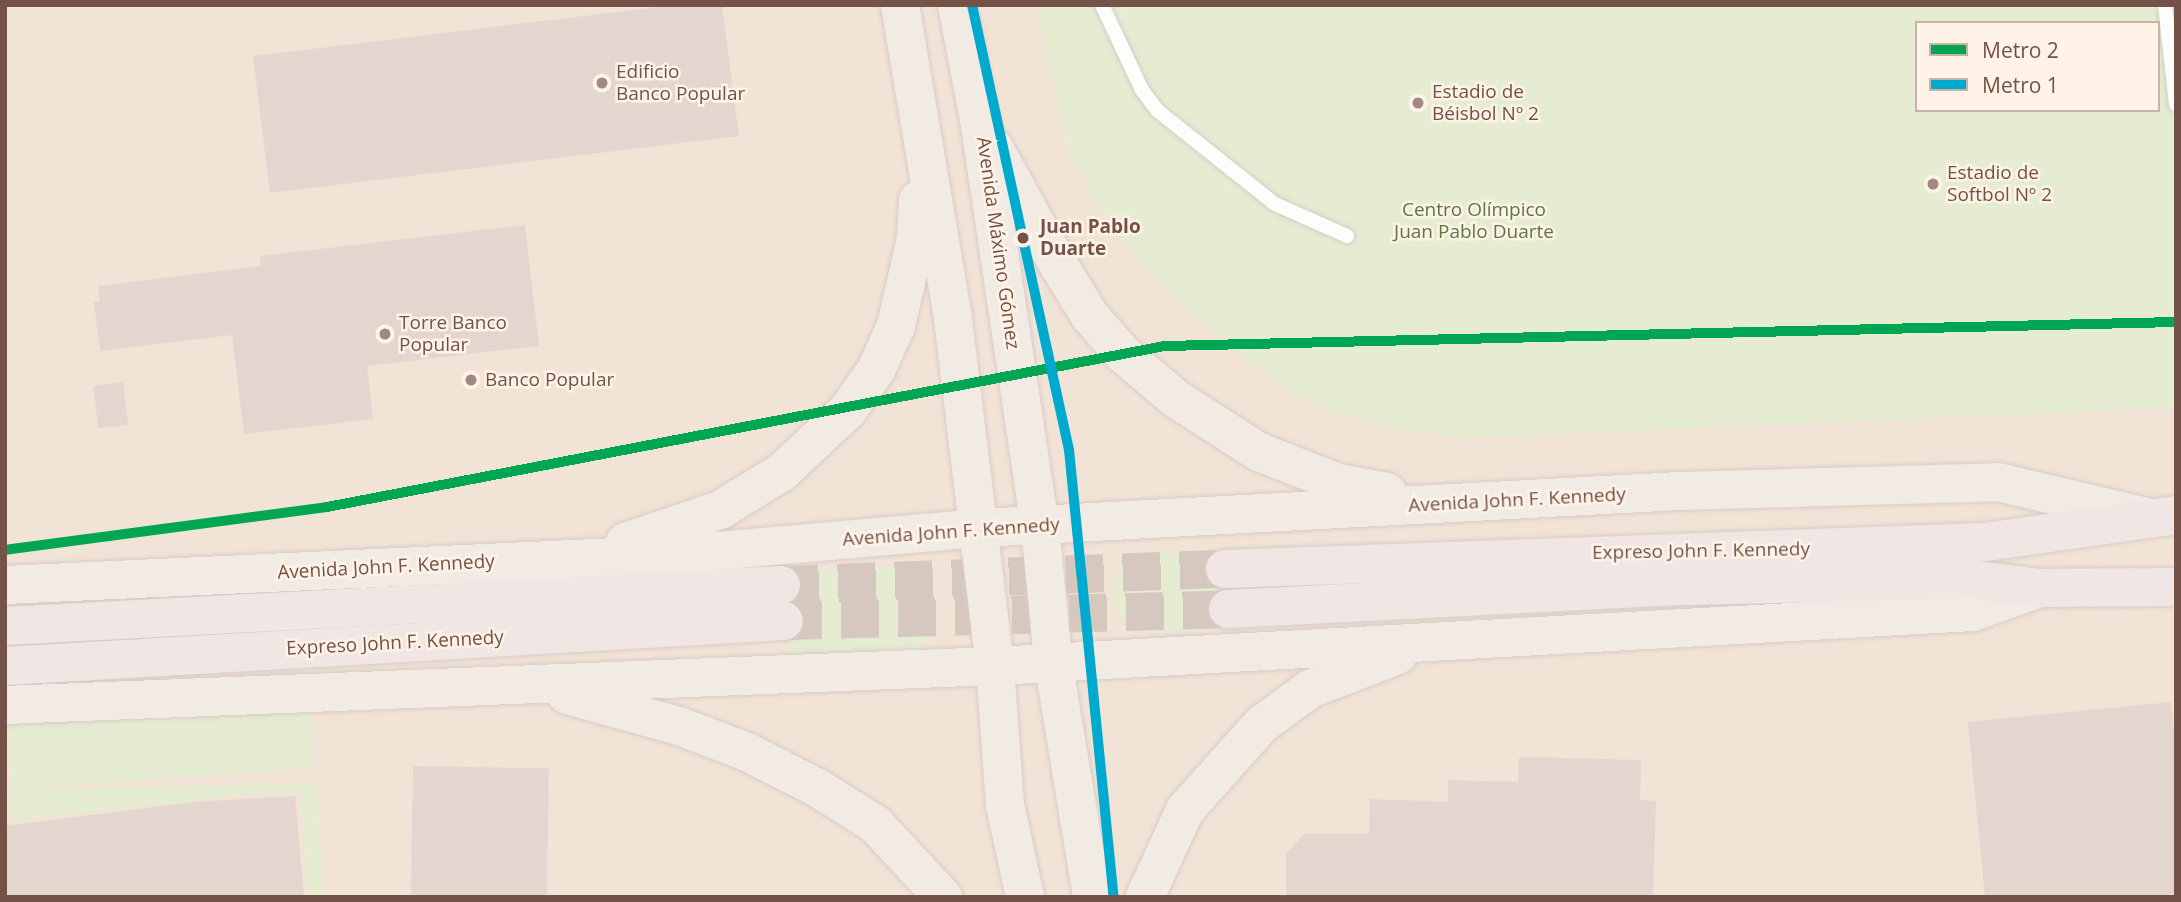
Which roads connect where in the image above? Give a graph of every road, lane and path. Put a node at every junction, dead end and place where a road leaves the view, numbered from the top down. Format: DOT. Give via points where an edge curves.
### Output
graph roads {
  1 [pos="900,5"];
  2 [pos="957,5"];
  3 [pos="1102,5"];
  4 [pos="2165,5"];
  5 [pos="2176,104"];
  6 [pos="979,118"];
  7 [pos="920,131"];
  8 [pos="1347,236"];
  9 [pos="1451,504"];
  10 [pos="2161,516"];
  11 [pos="1040,525"];
  12 [pos="979,528"];
  13 [pos="503,561"];
  14 [pos="1225,569"];
  15 [pos="5,585"];
  16 [pos="2176,587"];
  17 [pos="2040,588"];
  18 [pos="1228,609"];
  19 [pos="5,626"];
  20 [pos="1488,637"];
  21 [pos="1053,661"];
  22 [pos="5,666"];
  23 [pos="995,666"];
  24 [pos="510,685"];
  25 [pos="5,705"];
  26 [pos="943,897"];
  27 [pos="1025,897"];
  28 [pos="1092,897"];
  29 [pos="1145,897"];
  1 -- 7 [label="main road"];
  2 -- 6 [label="main road, Avenida Máximo Gómez"];
  3 -- 8 [label="lane" via="1142,90 1157,111 1275,204"];
  4 -- 5 [label="lane"];
  6 -- 9 [label="main road" via="1090,316 1123,354 1176,399 1259,452 1338,483"];
  6 -- 11 [label="main road, Avenida Máximo Gómez"];
  7 -- 12 [label="main road" via="951,311"];
  7 -- 13 [label="main road" via="916,239 896,326 876,370 848,410 782,472 720,510 640,540"];
  9 -- 10 [label="main road, Avenida John F. Kennedy" via="1681,491 1998,482"];
  9 -- 11 [label="main road, Avenida John F. Kennedy"];
  10 -- 14 [label="highway, Expreso John F. Kennedy" via="1985,542"];
  11 -- 12 [label="main road, Avenida John F. Kennedy"];
  11 -- 21 [label="main road, Avenida Máximo Gómez"];
  12 -- 13 [label="main road, Avenida John F. Kennedy" via="682,554"];
  12 -- 23 [label="main road"];
  13 -- 15 [label="main road, Avenida John F. Kennedy"];
  16 -- 17 [label="highway, Expreso John F. Kennedy"];
  17 -- 18 [label="highway, Expreso John F. Kennedy" via="1969,579 1702,585"];
  17 -- 20 [label="main road" via="1973,612"];
  19 -- 22 [label="highway, Expreso John F. Kennedy" via="783,603"];
  20 -- 21 [label="main road"];
  20 -- 29 [label="main road" via="1379,658 1310,690 1262,724 1185,810"];
  21 -- 23 [label="main road"];
  21 -- 28 [label="main road, Avenida Máximo Gómez"];
  23 -- 24 [label="main road"];
  23 -- 27 [label="main road" via="1005,805"];
  24 -- 25 [label="main road"];
  24 -- 26 [label="main road" via="598,701 747,752 875,824"];
}
